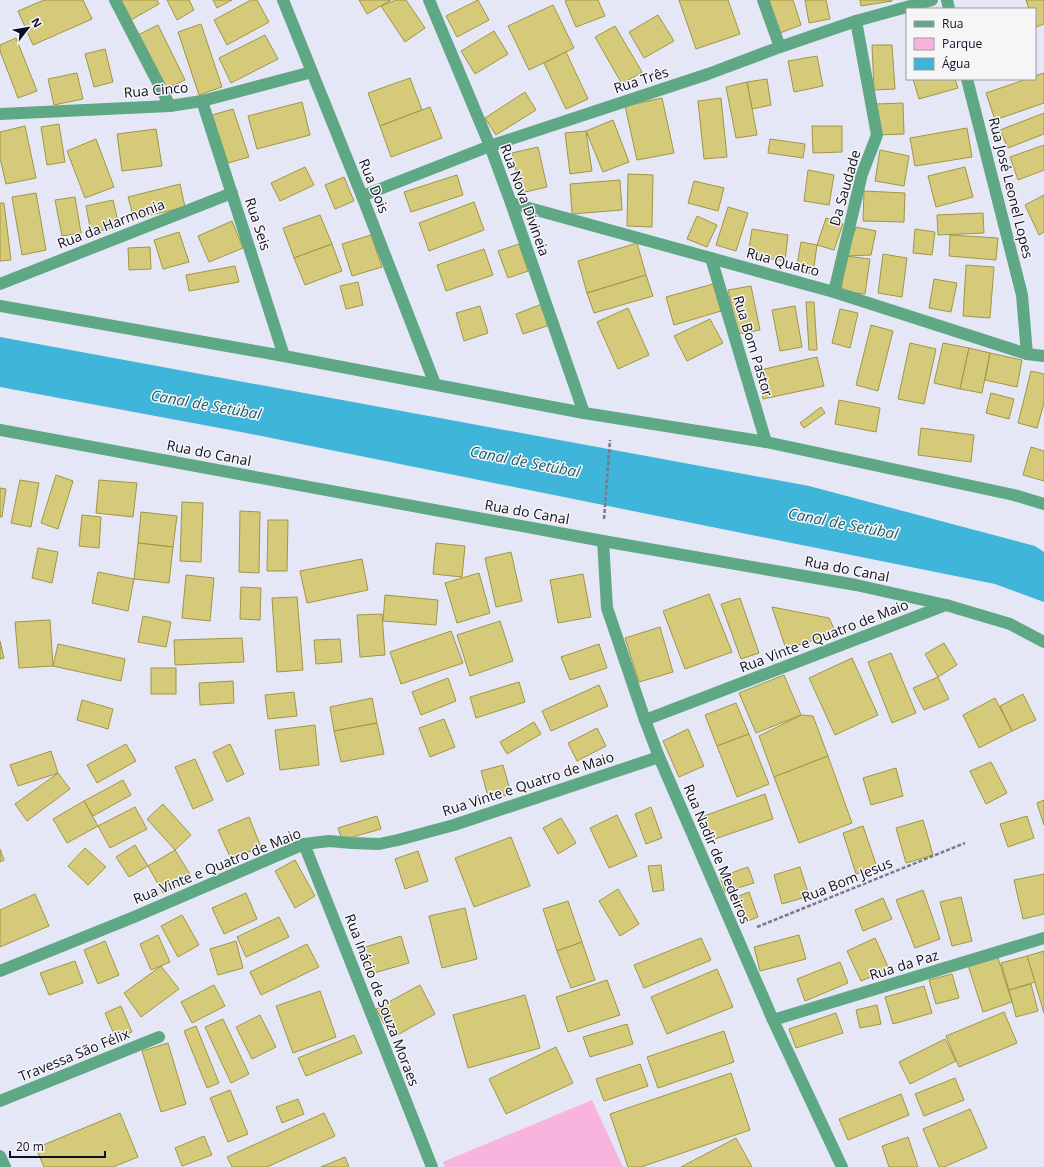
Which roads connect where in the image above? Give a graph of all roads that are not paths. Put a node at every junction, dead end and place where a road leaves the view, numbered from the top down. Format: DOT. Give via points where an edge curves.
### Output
graph roads {
  1 [pos="115,0"];
  2 [pos="283,0"];
  3 [pos="429,0"];
  4 [pos="764,0"];
  5 [pos="932,0"];
  6 [pos="856,22"];
  7 [pos="780,47"];
  8 [pos="312,72"];
  9 [pos="967,80"];
  10 [pos="202,101"];
  11 [pos="170,106"];
  12 [pos="0,114"];
  13 [pos="490,146"];
  14 [pos="232,193"];
  15 [pos="362,196"];
  16 [pos="511,203"];
  17 [pos="711,258"];
  18 [pos="0,284"];
  19 [pos="834,292"];
  20 [pos="0,306"];
  21 [pos="1027,354"];
  22 [pos="284,356"];
  23 [pos="1044,356"];
  24 [pos="435,384"];
  25 [pos="584,413"];
  26 [pos="0,430"];
  27 [pos="766,442"];
  28 [pos="1044,504"];
  29 [pos="602,541"];
  30 [pos="946,605"];
  31 [pos="1044,642"];
  32 [pos="645,720"];
  33 [pos="659,757"];
  34 [pos="304,844"];
  35 [pos="1044,938"];
  36 [pos="0,971"];
  37 [pos="773,1020"];
  38 [pos="159,1037"];
  39 [pos="0,1101"];
  40 [pos="0,1156"];
  41 [pos="5,1167"];
  42 [pos="432,1167"];
  43 [pos="842,1167"];
  1 -- 11 [label="street"];
  2 -- 8 [label="street, Rua Dois"];
  3 -- 13 [label="street, Rua Nova Divineia"];
  4 -- 7 [label="street"];
  5 -- 6 [label="street, Rua Três"];
  6 -- 7 [label="street, Rua Três"];
  6 -- 19 [label="street, Da Saudade" via="877,134 862,174"];
  7 -- 13 [label="street, Rua Três" via="708,74"];
  8 -- 10 [label="street, Rua Cinco"];
  8 -- 15 [label="street, Rua Dois"];
  9 -- 21 [label="street, Rua José Leonel Lopes" via="1022,295"];
  10 -- 11 [label="street, Rua Cinco"];
  10 -- 14 [label="street, Rua Seis"];
  11 -- 12 [label="street, Rua Cinco"];
  13 -- 15 [label="street, Rua Três"];
  13 -- 16 [label="street, Rua Nova Divineia"];
  14 -- 18 [label="street, Rua da Harmonia"];
  14 -- 22 [label="street, Rua Seis"];
  15 -- 24 [label="street, Rua Dois"];
  16 -- 17 [label="street, Rua Quatro"];
  16 -- 25 [label="street, Rua Nova Divineia"];
  17 -- 19 [label="street, Rua Quatro"];
  17 -- 27 [label="street, Rua Bom Pastor"];
  19 -- 21 [label="street, Rua Quatro"];
  20 -- 22 [label="street"];
  21 -- 23 [label="street, Rua Quatro"];
  22 -- 24 [label="street"];
  24 -- 25 [label="street"];
  25 -- 27 [label="street"];
  26 -- 29 [label="street, Rua do Canal"];
  27 -- 28 [label="street" via="1014,495"];
  29 -- 30 [label="street, Rua do Canal" via="856,585"];
  29 -- 32 [label="street, Rua Nadir de Medeiros" via="607,608"];
  30 -- 31 [label="street, Rua do Canal" via="1010,624"];
  30 -- 32 [label="street, Rua Vinte e Quatro de Maio"];
  32 -- 33 [label="street, Rua Nadir de Medeiros"];
  33 -- 34 [label="street, Rua Vinte e Quatro de Maio" via="454,825 398,840 379,844 329,841"];
  33 -- 37 [label="street, Rua Nadir de Medeiros"];
  34 -- 36 [label="street, Rua Vinte e Quatro de Maio"];
  34 -- 42 [label="street, Rua Inácio de Souza Moraes"];
  35 -- 37 [label="street, Rua da Paz"];
  37 -- 43 [label="street, Rua Nadir de Medeiros"];
  38 -- 39 [label="street, Travessa São Félix"];
  40 -- 41 [label="street"];
}
